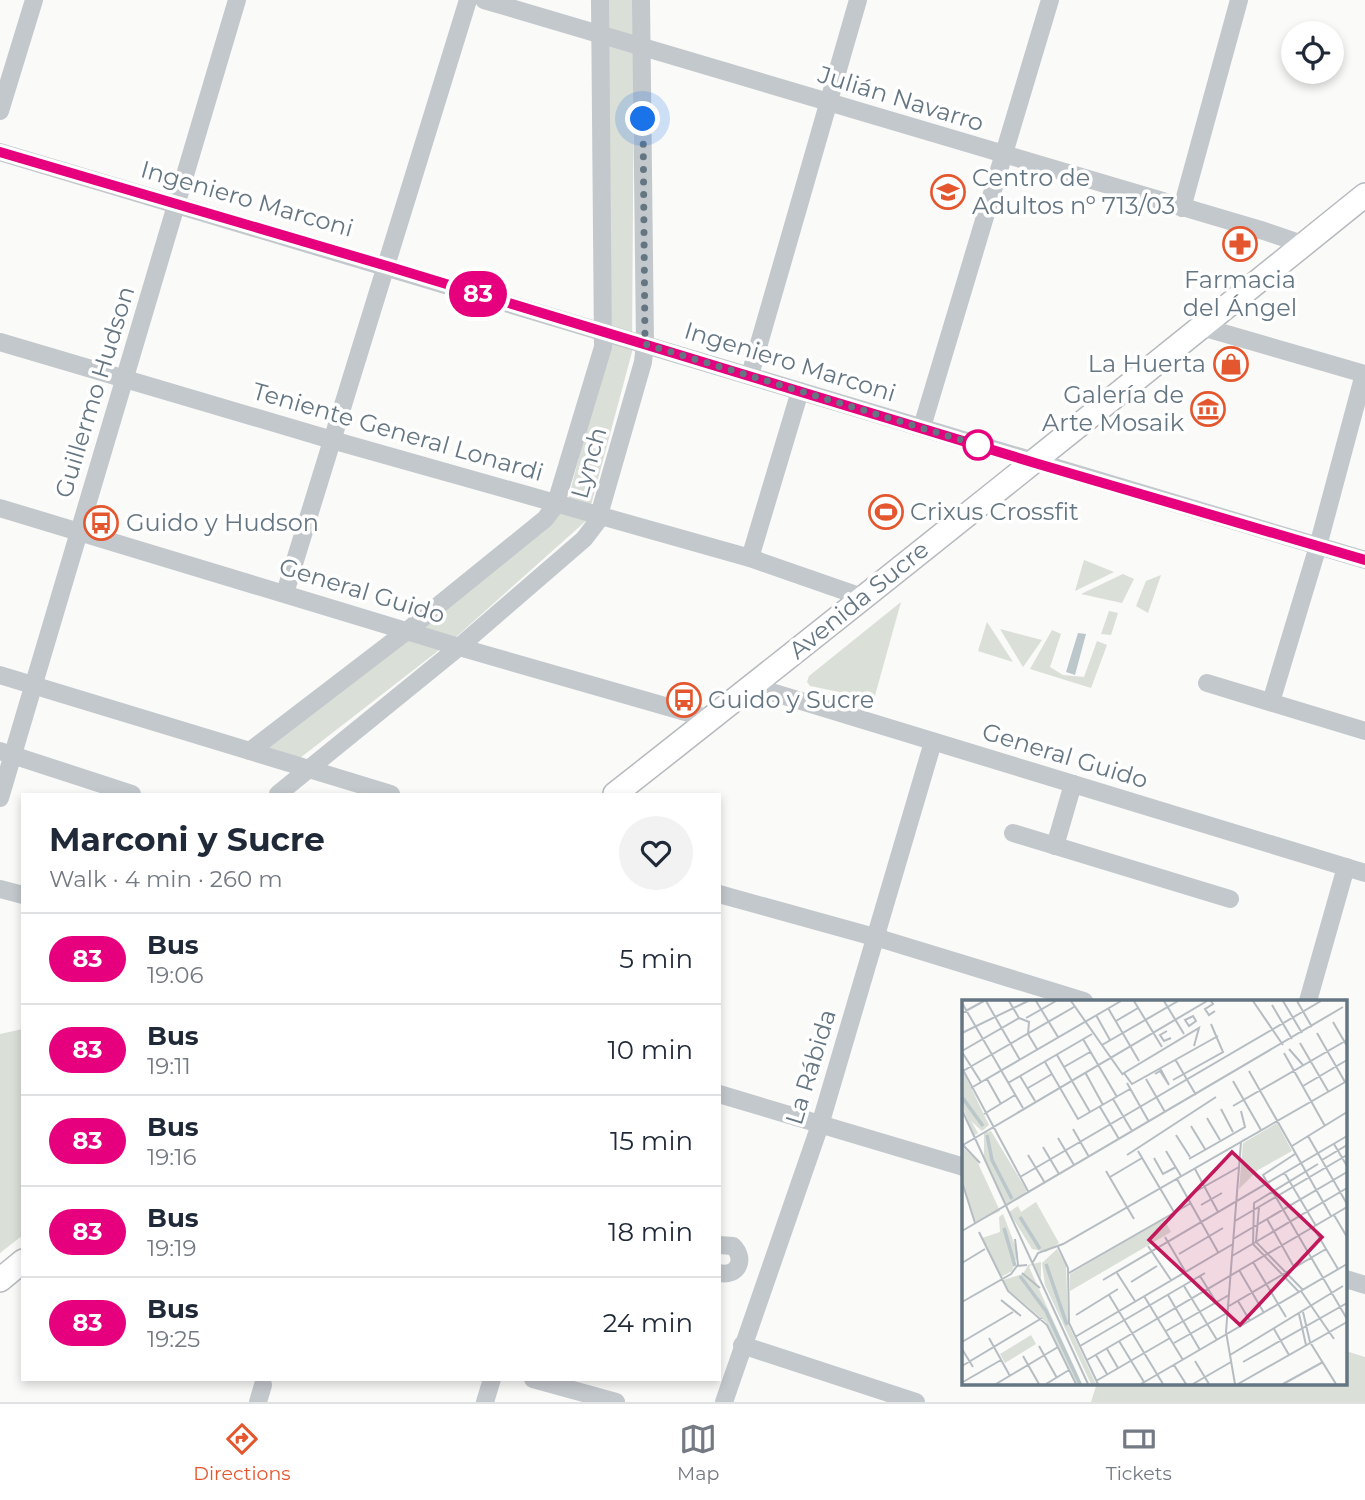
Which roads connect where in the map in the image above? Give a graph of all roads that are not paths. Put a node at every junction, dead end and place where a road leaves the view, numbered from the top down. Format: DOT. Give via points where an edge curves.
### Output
graph roads {
  1 [pos="34,0"];
  2 [pos="237,0"];
  3 [pos="468,0"];
  4 [pos="484,0"];
  5 [pos="600,0"];
  6 [pos="641,0"];
  7 [pos="858,0"];
  8 [pos="1050,0"];
  9 [pos="1239,0"];
  10 [pos="600,36"];
  11 [pos="642,48"];
  12 [pos="828,103"];
  13 [pos="0,111"];
  14 [pos="0,152"];
  15 [pos="1004,156"];
  16 [pos="1363,200"];
  17 [pos="176,204"];
  18 [pos="1182,208"];
  19 [pos="1305,245"];
  20 [pos="387,266"];
  21 [pos="1202,327"];
  22 [pos="604,333"];
  23 [pos="0,342"];
  24 [pos="645,344"];
  25 [pos="1364,374"];
  26 [pos="750,375"];
  27 [pos="125,379"];
  28 [pos="800,391"];
  29 [pos="922,428"];
  30 [pos="332,440"];
  31 [pos="1035,463"];
  32 [pos="556,502"];
  33 [pos="0,508"];
  34 [pos="600,515"];
  35 [pos="79,531"];
  36 [pos="1318,546"];
  37 [pos="750,558"];
  38 [pos="1365,560"];
  39 [pos="285,593"];
  40 [pos="862,597"];
  41 [pos="408,630"];
  42 [pos="459,647"];
  43 [pos="0,675"];
  44 [pos="1207,683"];
  45 [pos="33,685"];
  46 [pos="752,686"];
  47 [pos="1271,702"];
  48 [pos="710,719"];
  49 [pos="1365,731"];
  50 [pos="933,742"];
  51 [pos="250,751"];
  52 [pos="6,753"];
  53 [pos="308,769"];
  54 [pos="1073,784"];
  55 [pos="129,793"];
  56 [pos="279,793"];
  57 [pos="388,793"];
  58 [pos="616,793"];
  59 [pos="0,798"];
  60 [pos="1013,833"];
  61 [pos="1055,846"];
  62 [pos="1346,867"];
  63 [pos="1365,873"];
  64 [pos="0,889"];
  65 [pos="21,894"];
  66 [pos="721,895"];
  67 [pos="1230,898"];
  68 [pos="876,938"];
  69 [pos="1081,1000"];
  70 [pos="1308,1000"];
  71 [pos="721,1095"];
  72 [pos="820,1125"];
  73 [pos="962,1166"];
  74 [pos="721,1245"];
  75 [pos="21,1263"];
  76 [pos="721,1273"];
  77 [pos="0,1280"];
  78 [pos="1348,1280"];
  79 [pos="1365,1285"];
  80 [pos="742,1345"];
  81 [pos="491,1381"];
  82 [pos="540,1381"];
  83 [pos="485,1402"];
  84 [pos="616,1402"];
  85 [pos="723,1402"];
  86 [pos="916,1402"];
  1 -- 13 [label="street"];
  2 -- 17 [label="street, Guillermo Hudson"];
  3 -- 20 [label="street"];
  4 -- 10 [label="street, Julián Navarro"];
  5 -- 10 [label="street, Lynch"];
  6 -- 11 [label="street, Lynch"];
  7 -- 12 [label="street"];
  8 -- 15 [label="street"];
  9 -- 18 [label="street"];
  10 -- 11 [label="street, Julián Navarro"];
  10 -- 22 [label="street, Lynch"];
  11 -- 12 [label="street, Julián Navarro"];
  11 -- 24 [label="street, Lynch"];
  12 -- 15 [label="street, Julián Navarro"];
  12 -- 26 [label="street"];
  14 -- 17 [label="street, Ingeniero Marconi"];
  15 -- 18 [label="street, Julián Navarro"];
  15 -- 29 [label="street"];
  16 -- 19 [label="main road, Avenida Sucre"];
  17 -- 20 [label="street, Ingeniero Marconi"];
  17 -- 27 [label="street, Guillermo Hudson"];
  18 -- 19 [label="street, Julián Navarro"];
  19 -- 21 [label="main road, Avenida Sucre"];
  20 -- 22 [label="street, Ingeniero Marconi"];
  20 -- 30 [label="street"];
  21 -- 25 [label="street"];
  21 -- 31 [label="main road, Avenida Sucre"];
  22 -- 24 [label="street, Ingeniero Marconi"];
  22 -- 32 [label="street, Lynch"];
  23 -- 27 [label="street, Teniente General Lonardi"];
  24 -- 26 [label="street, Ingeniero Marconi"];
  24 -- 34 [label="street, Lynch"];
  25 -- 36 [label="street"];
  26 -- 28 [label="street, Ingeniero Marconi"];
  27 -- 30 [label="street, Teniente General Lonardi"];
  27 -- 35 [label="street, Guillermo Hudson"];
  28 -- 29 [label="street, Ingeniero Marconi"];
  28 -- 37 [label="street"];
  29 -- 31 [label="street, Ingeniero Marconi"];
  30 -- 32 [label="street, Teniente General Lonardi"];
  30 -- 39 [label="street"];
  31 -- 36 [label="street, Ingeniero Marconi"];
  31 -- 40 [label="main road, Avenida Sucre"];
  32 -- 34 [label="street, Teniente General Lonardi"];
  32 -- 41 [label="street, Lynch" via="545,519"];
  33 -- 35 [label="street, General Guido"];
  34 -- 37 [label="street, Teniente General Lonardi"];
  34 -- 42 [label="street, Lynch" via="584,539"];
  35 -- 39 [label="street, General Guido"];
  35 -- 45 [label="street, Guillermo Hudson"];
  36 -- 38 [label="street, Ingeniero Marconi"];
  36 -- 47 [label="street"];
  37 -- 40 [label="street, Teniente General Lonardi"];
  39 -- 41 [label="street, General Guido"];
  40 -- 46 [label="main road, Avenida Sucre"];
  41 -- 42 [label="street, General Guido"];
  41 -- 51 [label="street, Lynch"];
  42 -- 48 [label="street, General Guido"];
  42 -- 53 [label="street, Lynch"];
  43 -- 45 [label="street"];
  44 -- 47 [label="street"];
  45 -- 51 [label="street"];
  45 -- 52 [label="street, Guillermo Hudson"];
  46 -- 48 [label="main road, Avenida Sucre"];
  46 -- 50 [label="street, General Guido"];
  47 -- 49 [label="street"];
  48 -- 58 [label="main road, Avenida Sucre"];
  50 -- 54 [label="street, General Guido"];
  50 -- 68 [label="street, La Rábida"];
  51 -- 53 [label="street"];
  52 -- 55 [label="street"];
  52 -- 59 [label="street, Guillermo Hudson"];
  53 -- 56 [label="street, Lynch"];
  53 -- 57 [label="street"];
  54 -- 61 [label="street"];
  54 -- 62 [label="street, General Guido"];
  60 -- 61 [label="street"];
  61 -- 67 [label="street"];
  62 -- 63 [label="street, General Guido"];
  62 -- 70 [label="street"];
  64 -- 65 [label="street"];
  66 -- 68 [label="street"];
  68 -- 69 [label="street"];
  68 -- 72 [label="street, La Rábida"];
  71 -- 72 [label="street"];
  72 -- 73 [label="street"];
  72 -- 80 [label="street, La Rábida"];
  74 -- 76 [label="street" via="733,1246 740,1260 736,1270"];
  75 -- 77 [label="main road"];
  78 -- 79 [label="street"];
  80 -- 85 [label="street, La Rábida"];
  80 -- 86 [label="street"];
  81 -- 83 [label="street"];
  82 -- 84 [label="street"];
}
